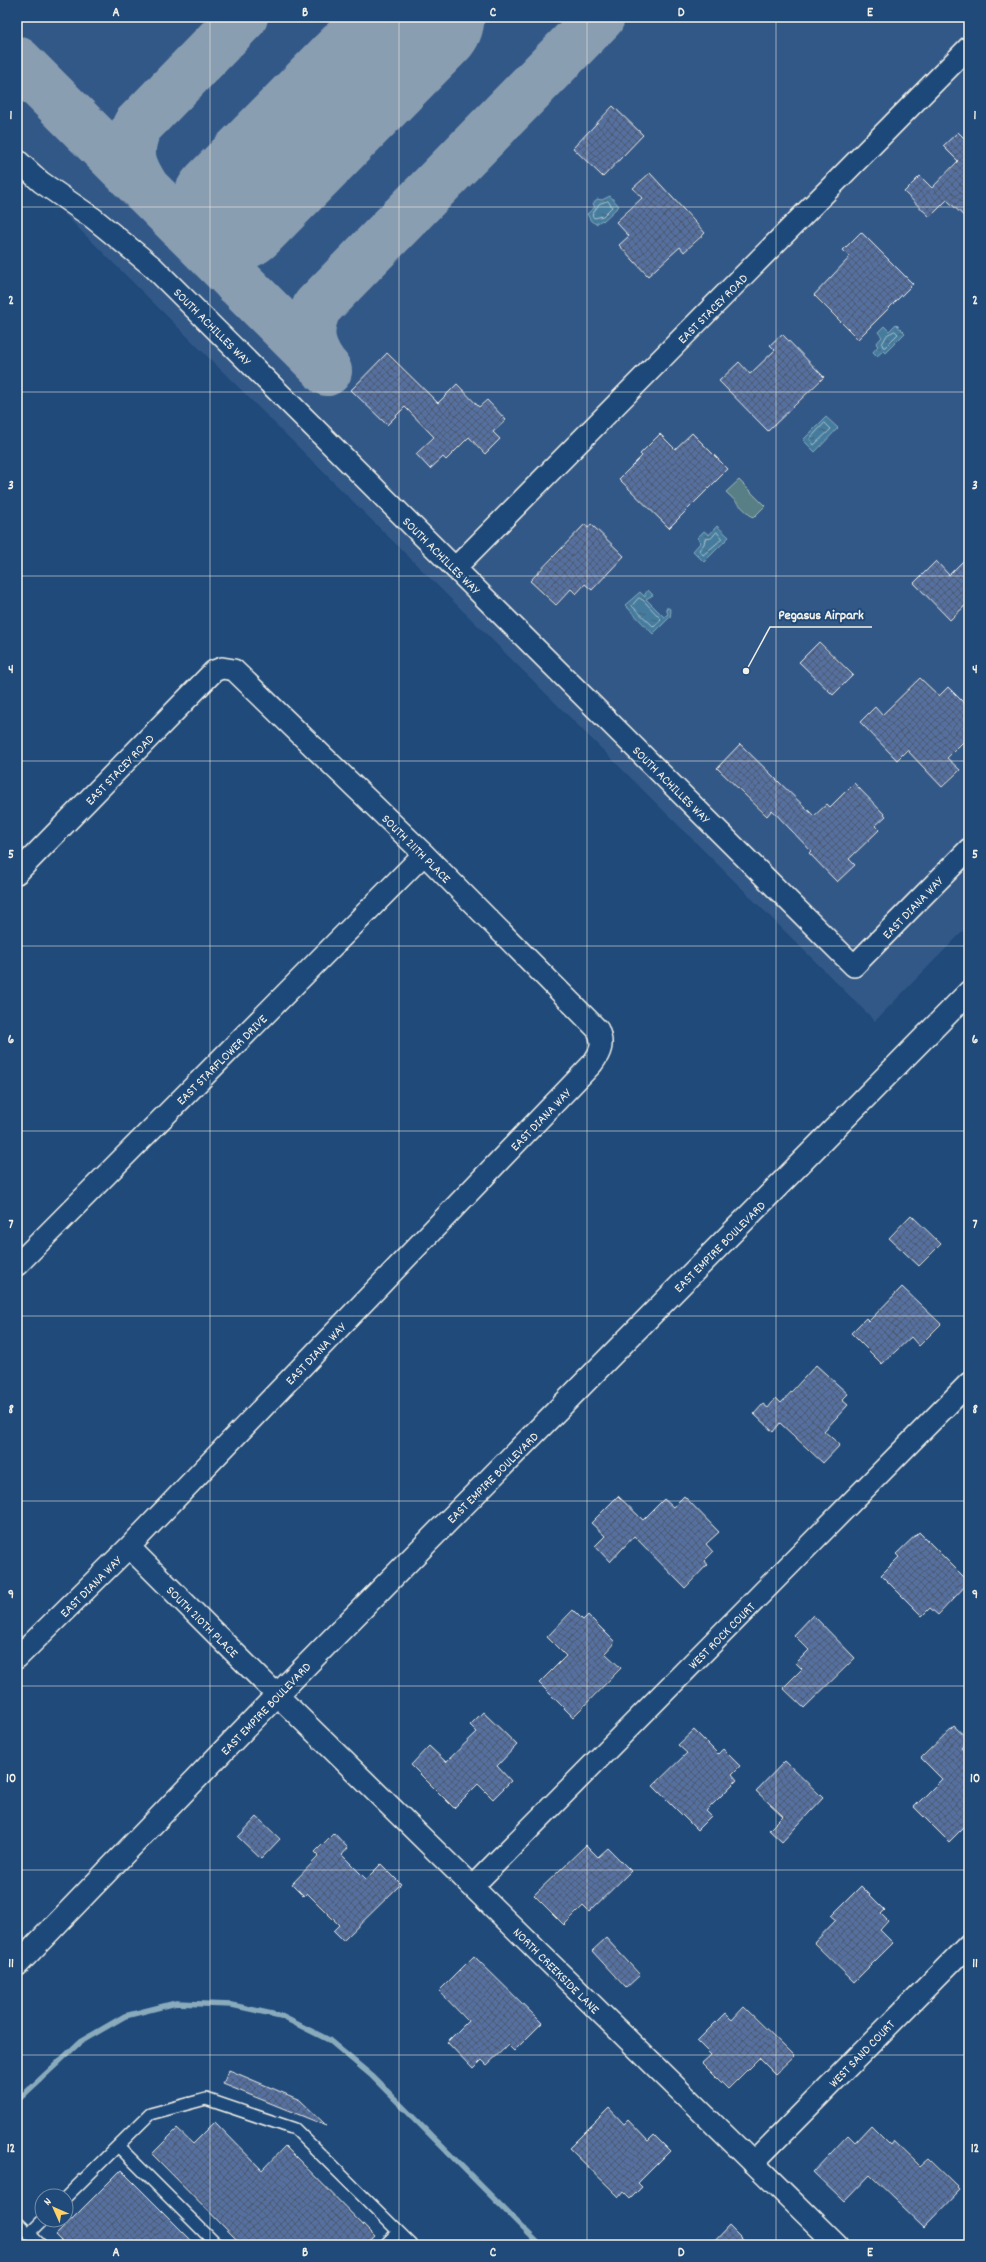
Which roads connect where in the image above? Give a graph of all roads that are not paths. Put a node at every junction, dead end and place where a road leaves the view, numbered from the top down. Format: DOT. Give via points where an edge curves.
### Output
graph roads {
  1 [pos="969,47"];
  2 [pos="17,160"];
  3 [pos="455,568"];
  4 [pos="222,668"];
  5 [pos="969,849"];
  6 [pos="424,854"];
  7 [pos="17,872"];
  8 [pos="854,966"];
  9 [pos="969,992"];
  10 [pos="602,1040"];
  11 [pos="17,1265"];
  12 [pos="969,1383"];
  13 [pos="129,1547"];
  14 [pos="17,1658"];
  15 [pos="277,1695"];
  16 [pos="473,1886"];
  17 [pos="969,1944"];
  18 [pos="17,1965"];
  19 [pos="118,2146"];
  20 [pos="754,2163"];
  21 [pos="74,2189"];
  22 [pos="17,2222"];
  23 [pos="35,2228"];
  24 [pos="398,2232"];
  25 [pos="29,2234"];
  26 [pos="41,2245"];
  27 [pos="217,2245"];
  28 [pos="385,2245"];
  29 [pos="412,2245"];
  30 [pos="837,2245"];
  1 -- 3 [label="street, EAST STACEY ROAD"];
  2 -- 3 [label="street, SOUTH ACHILLES WAY" via="40,182 93,218 154,267"];
  3 -- 8 [label="street, SOUTH ACHILLES WAY"];
  4 -- 6 [label="street, SOUTH 211TH PLACE" via="234,670 244,678"];
  4 -- 7 [label="street, EAST STACEY ROAD" via="214,671"];
  5 -- 8 [label="street, EAST DIANA WAY"];
  6 -- 10 [label="street, SOUTH 211TH PLACE" via="598,1030"];
  6 -- 11 [label="street, EAST STARFLOWER DRIVE"];
  9 -- 15 [label="street, EAST EMPIRE BOULEVARD"];
  10 -- 13 [label="street, EAST DIANA WAY" via="600,1052 592,1064"];
  12 -- 16 [label="street, WEST ROCK COURT"];
  13 -- 14 [label="street, EAST DIANA WAY"];
  13 -- 15 [label="street, SOUTH 210TH PLACE"];
  15 -- 16 [label="street, NORTH CREEKSIDE LANE"];
  15 -- 18 [label="street, EAST EMPIRE BOULEVARD"];
  16 -- 20 [label="street, NORTH CREEKSIDE LANE"];
  17 -- 20 [label="street, WEST SAND COURT"];
  19 -- 21 [label="lane"];
  19 -- 24 [label="lane" via="150,2114 206,2099 295,2129"];
  19 -- 27 [label="lane"];
  20 -- 30 [label="street, NORTH CREEKSIDE LANE"];
  22 -- 25 [label="lane"];
  23 -- 25 [label="lane"];
  24 -- 28 [label="lane"];
  24 -- 29 [label="lane"];
  25 -- 26 [label="lane"];
}
